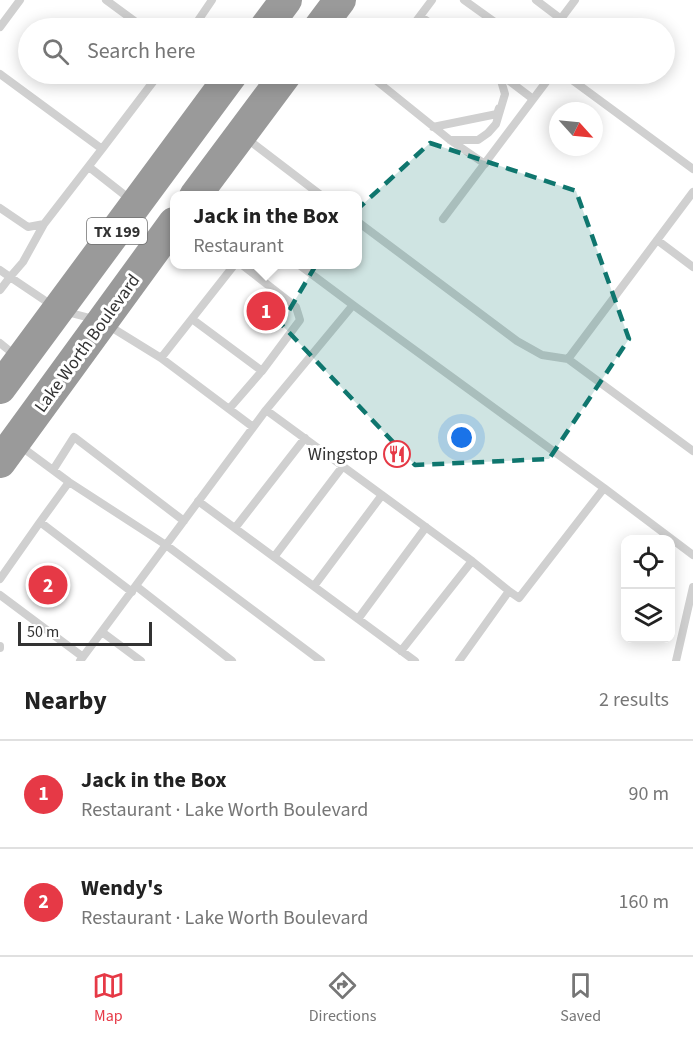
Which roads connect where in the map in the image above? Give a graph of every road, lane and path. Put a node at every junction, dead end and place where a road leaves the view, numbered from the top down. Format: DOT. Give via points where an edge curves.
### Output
graph roads {
  1 [pos="20,0"];
  2 [pos="106,0"];
  3 [pos="212,0"];
  4 [pos="286,0"];
  5 [pos="340,0"];
  6 [pos="432,0"];
  7 [pos="464,0"];
  8 [pos="536,0"];
  9 [pos="575,0"];
  10 [pos="420,16"];
  11 [pos="130,18"];
  12 [pos="200,18"];
  13 [pos="272,18"];
  14 [pos="326,18"];
  15 [pos="423,18"];
  16 [pos="489,18"];
  17 [pos="560,18"];
  18 [pos="562,18"];
  19 [pos="0,27"];
  20 [pos="0,74"];
  21 [pos="152,84"];
  22 [pos="225,84"];
  23 [pos="278,84"];
  24 [pos="380,84"];
  25 [pos="502,84"];
  26 [pos="513,84"];
  27 [pos="544,84"];
  28 [pos="578,84"];
  29 [pos="505,94"];
  30 [pos="533,99"];
  31 [pos="433,127"];
  32 [pos="241,134"];
  33 [pos="450,140"];
  34 [pos="102,150"];
  35 [pos="485,164"];
  36 [pos="89,167"];
  37 [pos="693,169"];
  38 [pos="202,191"];
  39 [pos="317,191"];
  40 [pos="693,192"];
  41 [pos="137,204"];
  42 [pos="0,208"];
  43 [pos="443,219"];
  44 [pos="44,224"];
  45 [pos="362,226"];
  46 [pos="170,228"];
  47 [pos="657,240"];
  48 [pos="693,267"];
  49 [pos="231,269"];
  50 [pos="247,269"];
  51 [pos="305,269"];
  52 [pos="0,270"];
  53 [pos="10,277"];
  54 [pos="0,290"];
  55 [pos="352,305"];
  56 [pos="58,310"];
  57 [pos="192,319"];
  58 [pos="102,321"];
  59 [pos="10,352"];
  60 [pos="161,358"];
  61 [pos="568,359"];
  62 [pos="262,371"];
  63 [pos="0,388"];
  64 [pos="229,409"];
  65 [pos="266,410"];
  66 [pos="253,427"];
  67 [pos="305,438"];
  68 [pos="693,451"];
  69 [pos="7,452"];
  70 [pos="343,466"];
  71 [pos="53,470"];
  72 [pos="69,482"];
  73 [pos="604,488"];
  74 [pos="382,495"];
  75 [pos="198,501"];
  76 [pos="184,521"];
  77 [pos="40,522"];
  78 [pos="426,527"];
  79 [pos="235,528"];
  80 [pos="166,545"];
  81 [pos="693,555"];
  82 [pos="274,557"];
  83 [pos="472,561"];
  84 [pos="0,579"];
  85 [pos="314,586"];
  86 [pos="693,587"];
  87 [pos="134,589"];
  88 [pos="509,591"];
  89 [pos="0,595"];
  90 [pos="358,619"];
  91 [pos="102,632"];
  92 [pos="401,651"];
  93 [pos="82,659"];
  94 [pos="141,661"];
  95 [pos="232,661"];
  96 [pos="321,661"];
  97 [pos="414,661"];
  98 [pos="459,661"];
  99 [pos="676,661"];
  1 -- 19 [label="lane"];
  2 -- 11 [label="lane"];
  3 -- 12 [label="lane"];
  4 -- 13 [label="highway"];
  5 -- 14 [label="highway"];
  6 -- 10 [label="lane"];
  7 -- 16 [label="lane"];
  8 -- 17 [label="lane"];
  9 -- 18 [label="lane"];
  10 -- 15 [label="lane"];
  20 -- 34 [label="lane"];
  21 -- 34 [label="lane"];
  22 -- 41 [label="highway, TX 199"];
  23 -- 32 [label="highway"];
  24 -- 31 [label="lane"];
  25 -- 29 [label="lane"];
  26 -- 30 [label="lane"];
  27 -- 30 [label="lane"];
  28 -- 37 [label="lane"];
  29 -- 31 [label="lane" via="497,114"];
  29 -- 33 [label="lane" via="496,124 488,134 478,140"];
  30 -- 35 [label="lane"];
  31 -- 33 [label="lane"];
  32 -- 38 [label="highway"];
  32 -- 39 [label="lane"];
  33 -- 35 [label="lane"];
  34 -- 36 [label="lane"];
  35 -- 43 [label="lane"];
  36 -- 41 [label="lane"];
  36 -- 44 [label="lane"];
  40 -- 47 [label="lane"];
  41 -- 56 [label="highway, TX 199"];
  42 -- 44 [label="lane" via="28,227"];
  44 -- 53 [label="lane"];
  45 -- 61 [label="lane" via="517,341 542,355"];
  46 -- 58 [label="highway, Lake Worth Boulevard / TX 199"];
  47 -- 48 [label="lane"];
  47 -- 61 [label="lane"];
  49 -- 57 [label="lane"];
  50 -- 62 [label="lane" via="296,307 300,320"];
  51 -- 55 [label="lane"];
  52 -- 53 [label="lane"];
  53 -- 54 [label="lane"];
  53 -- 56 [label="lane"];
  55 -- 65 [label="lane"];
  55 -- 73 [label="lane"];
  56 -- 58 [label="lane"];
  56 -- 59 [label="highway, TX 199"];
  57 -- 60 [label="lane"];
  57 -- 62 [label="lane"];
  58 -- 60 [label="lane"];
  58 -- 69 [label="highway, Lake Worth Boulevard / TX 199"];
  59 -- 63 [label="highway, TX 199"];
  60 -- 64 [label="lane"];
  61 -- 68 [label="lane"];
  62 -- 64 [label="lane"];
  64 -- 66 [label="lane"];
  65 -- 66 [label="lane"];
  65 -- 67 [label="lane"];
  66 -- 75 [label="lane"];
  67 -- 70 [label="lane"];
  67 -- 79 [label="lane"];
  69 -- 71 [label="lane"];
  70 -- 74 [label="lane"];
  70 -- 82 [label="lane"];
  71 -- 72 [label="lane"];
  71 -- 76 [label="lane" via="74,437"];
  72 -- 77 [label="lane"];
  72 -- 80 [label="lane"];
  73 -- 81 [label="lane"];
  73 -- 88 [label="lane" via="519,598"];
  74 -- 78 [label="lane"];
  74 -- 85 [label="lane"];
  75 -- 76 [label="lane"];
  75 -- 79 [label="lane"];
  76 -- 80 [label="lane"];
  77 -- 84 [label="lane"];
  77 -- 87 [label="lane"];
  78 -- 83 [label="lane"];
  78 -- 90 [label="lane"];
  79 -- 82 [label="lane"];
  80 -- 87 [label="lane"];
  80 -- 96 [label="lane"];
  82 -- 85 [label="lane"];
  83 -- 88 [label="lane"];
  83 -- 92 [label="lane"];
  85 -- 90 [label="lane"];
  86 -- 99 [label="lane"];
  87 -- 91 [label="lane"];
  87 -- 95 [label="lane"];
  88 -- 98 [label="lane"];
  89 -- 93 [label="lane"];
  90 -- 92 [label="lane"];
  91 -- 93 [label="lane"];
  91 -- 94 [label="lane"];
  92 -- 97 [label="lane"];
}
